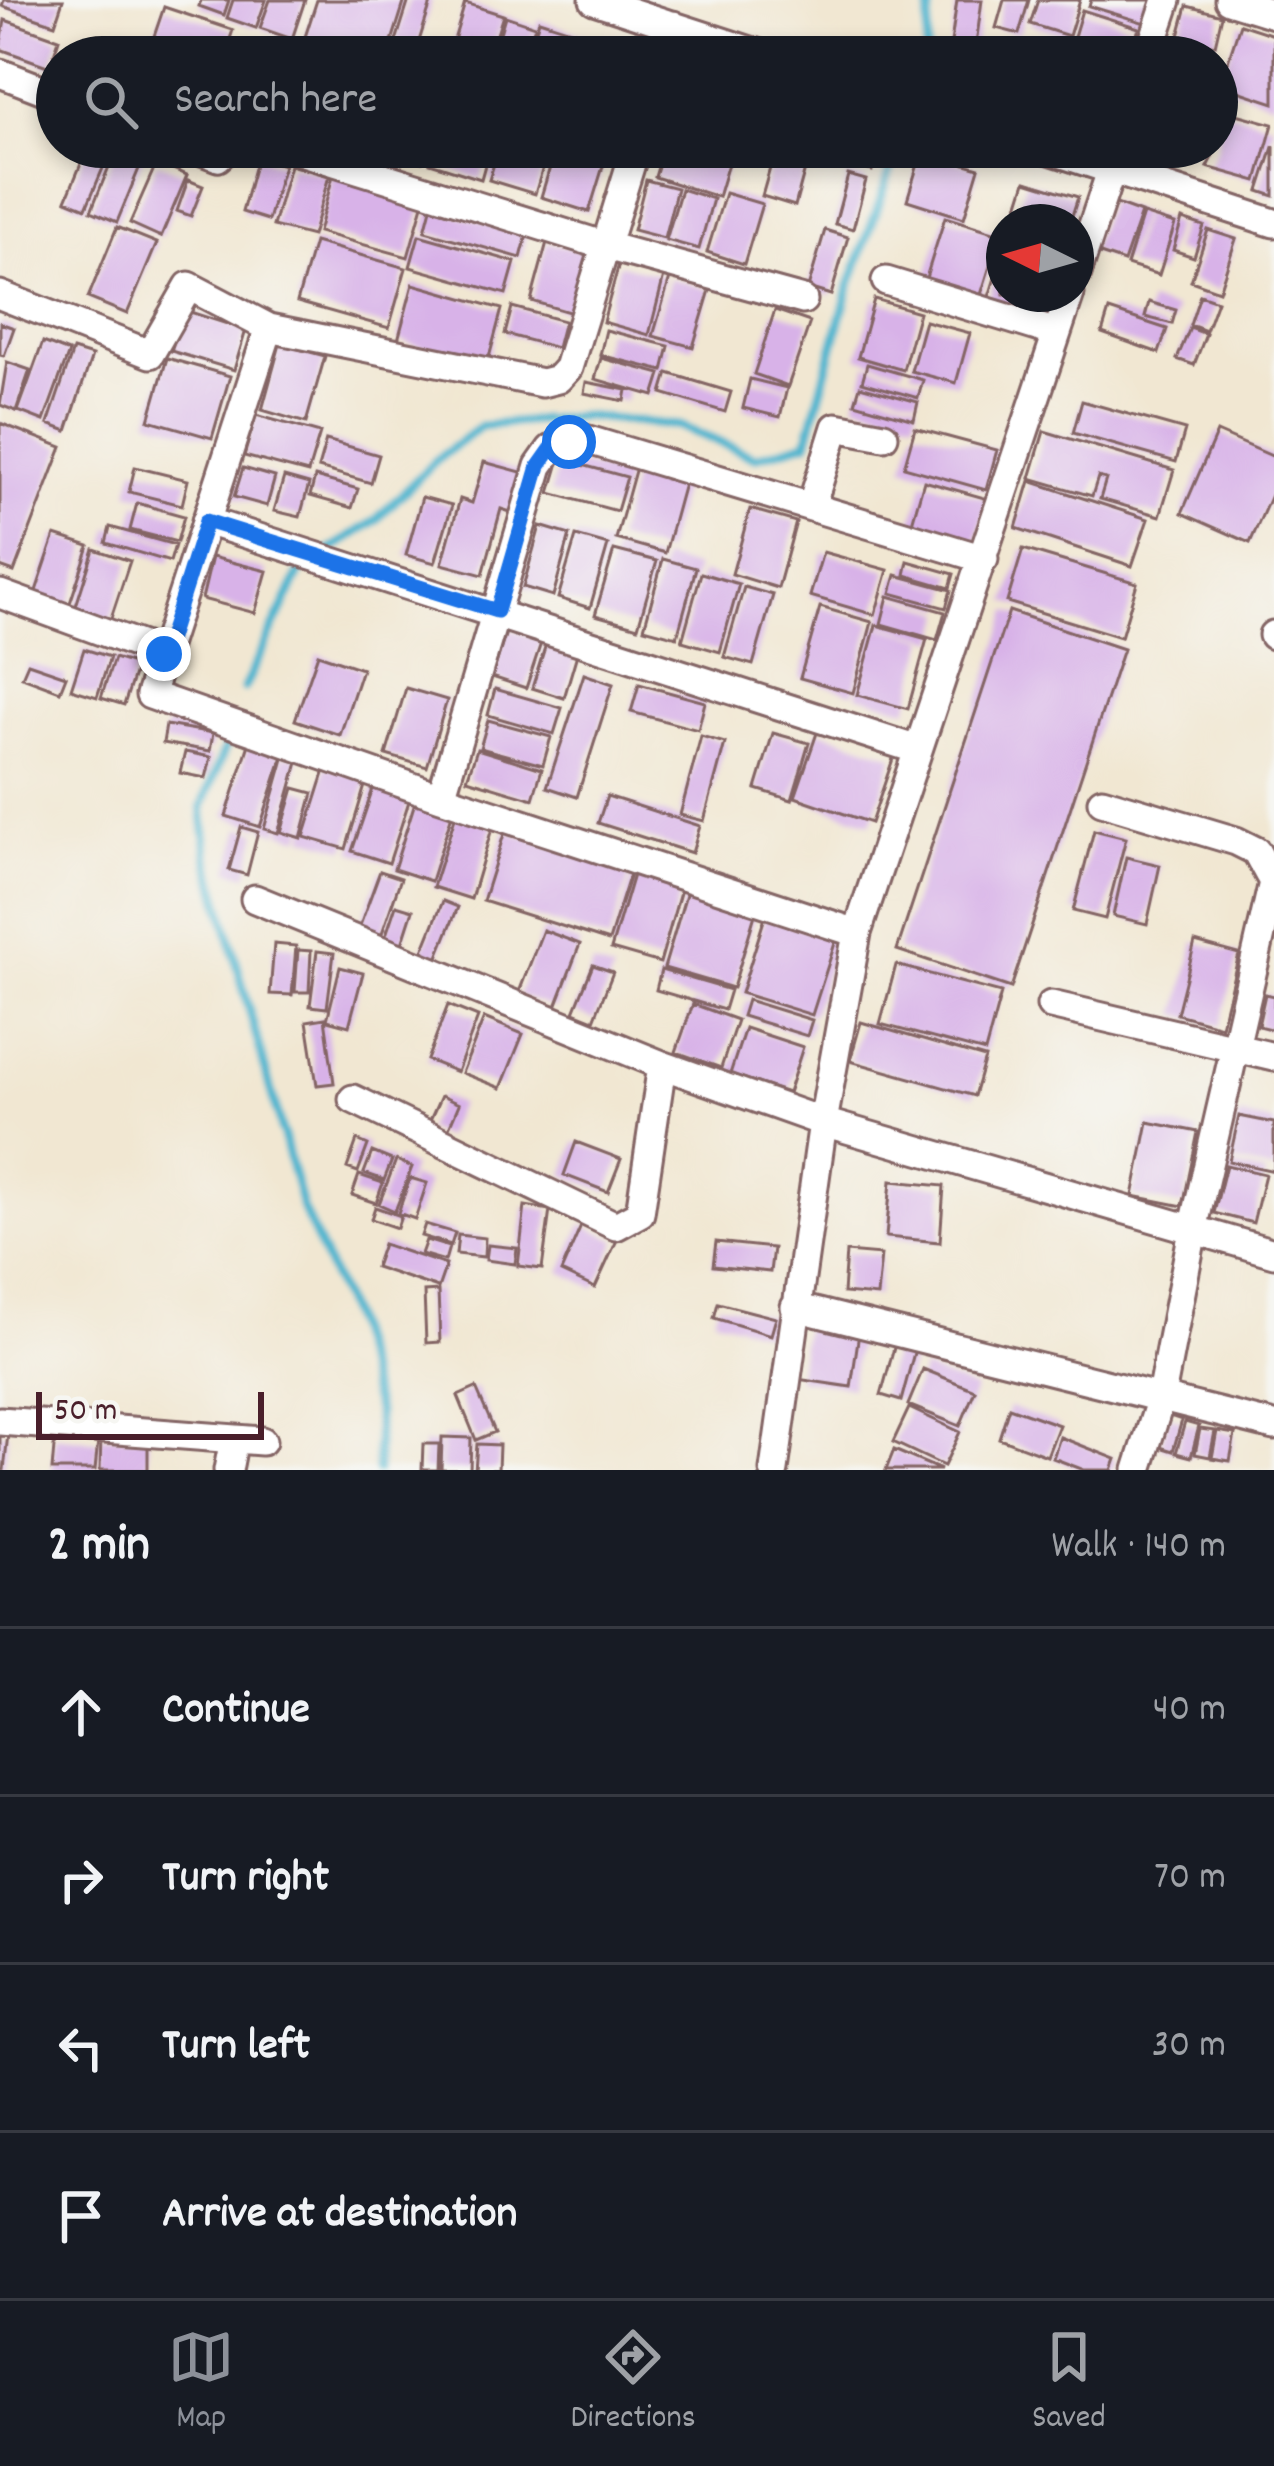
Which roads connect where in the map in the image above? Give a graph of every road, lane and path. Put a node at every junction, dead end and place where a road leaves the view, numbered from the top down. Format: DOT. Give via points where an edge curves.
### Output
graph roads {
  1 [pos="594,0"];
  2 [pos="1167,0"];
  3 [pos="1229,0"];
  4 [pos="1274,14"];
  5 [pos="673,25"];
  6 [pos="670,36"];
  7 [pos="706,36"];
  8 [pos="1155,36"];
  9 [pos="0,73"];
  10 [pos="36,87"];
  11 [pos="355,168"];
  12 [pos="630,168"];
  13 [pos="1112,168"];
  14 [pos="1139,168"];
  15 [pos="1094,222"];
  16 [pos="1274,224"];
  17 [pos="606,246"];
  18 [pos="886,281"];
  19 [pos="0,295"];
  20 [pos="803,300"];
  21 [pos="1064,312"];
  22 [pos="269,328"];
  23 [pos="1058,333"];
  24 [pos="884,436"];
  25 [pos="811,507"];
  26 [pos="206,521"];
  27 [pos="984,559"];
  28 [pos="0,594"];
  29 [pos="497,611"];
  30 [pos="164,654"];
  31 [pos="915,749"];
  32 [pos="441,797"];
  33 [pos="1102,801"];
  34 [pos="255,899"];
  35 [pos="857,933"];
  36 [pos="1051,1005"];
  37 [pos="1234,1048"];
  38 [pos="1274,1057"];
  39 [pos="662,1065"];
  40 [pos="353,1099"];
  41 [pos="823,1121"];
  42 [pos="1193,1230"];
  43 [pos="1274,1253"];
  44 [pos="794,1307"];
  45 [pos="1160,1402"];
  46 [pos="0,1420"];
  47 [pos="1274,1426"];
  48 [pos="779,1468"];
  49 [pos="228,1470"];
  50 [pos="1138,1470"];
  1 -- 5 [label="street"];
  2 -- 8 [label="street"];
  3 -- 4 [label="street"];
  5 -- 6 [label="street"];
  5 -- 7 [label="street"];
  9 -- 10 [label="street"];
  11 -- 17 [label="street"];
  12 -- 17 [label="street"];
  13 -- 15 [label="street"];
  14 -- 16 [label="street"];
  17 -- 20 [label="street"];
  17 -- 22 [label="street" via="568,368 542,383"];
  18 -- 23 [label="street"];
  19 -- 22 [label="street" via="150,353 189,286"];
  21 -- 23 [label="street"];
  22 -- 26 [label="street"];
  23 -- 27 [label="street"];
  24 -- 25 [label="street" via="836,427"];
  25 -- 27 [label="street"];
  25 -- 29 [label="street" via="584,439 569,442 539,466"];
  26 -- 29 [label="street"];
  26 -- 30 [label="street"];
  27 -- 31 [label="street"];
  28 -- 30 [label="street"];
  29 -- 31 [label="street"];
  29 -- 32 [label="street"];
  30 -- 32 [label="street" via="150,695"];
  31 -- 35 [label="street"];
  32 -- 35 [label="street"];
  33 -- 37 [label="street" via="1236,842 1265,862 1273,882"];
  34 -- 39 [label="street"];
  35 -- 41 [label="street"];
  36 -- 37 [label="street"];
  37 -- 38 [label="street"];
  37 -- 42 [label="street"];
  39 -- 40 [label="street" via="640,1213 616,1226"];
  39 -- 41 [label="street"];
  41 -- 42 [label="street"];
  41 -- 44 [label="street"];
  42 -- 43 [label="street"];
  42 -- 45 [label="street"];
  44 -- 45 [label="street"];
  44 -- 48 [label="street"];
  45 -- 47 [label="street"];
  45 -- 50 [label="street"];
  46 -- 49 [label="street" via="248,1440"];
}
